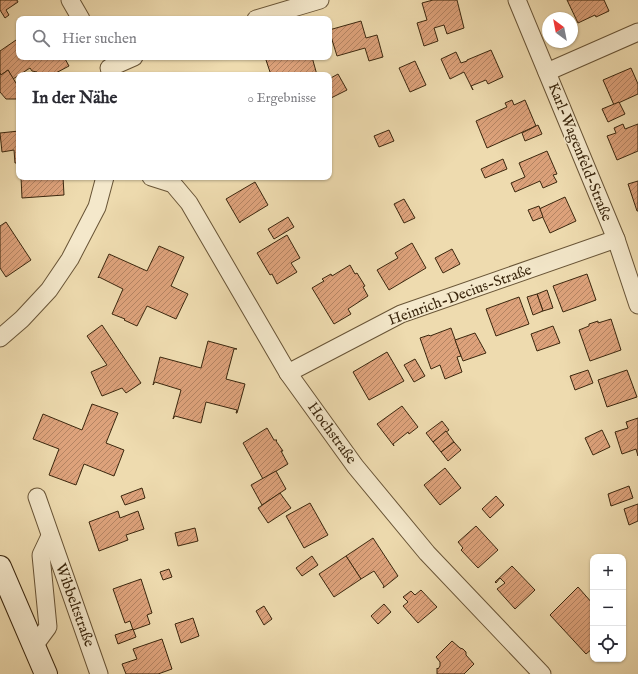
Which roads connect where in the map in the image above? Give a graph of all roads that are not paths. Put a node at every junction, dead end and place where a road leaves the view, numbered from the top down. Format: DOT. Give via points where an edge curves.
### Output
graph roads {
  1 [pos="70,0"];
  2 [pos="320,0"];
  3 [pos="517,0"];
  4 [pos="79,16"];
  5 [pos="266,16"];
  6 [pos="638,32"];
  7 [pos="126,60"];
  8 [pos="107,67"];
  9 [pos="547,72"];
  10 [pos="104,180"];
  11 [pos="160,180"];
  12 [pos="616,239"];
  13 [pos="638,305"];
  14 [pos="0,338"];
  15 [pos="288,373"];
  16 [pos="37,497"];
  17 [pos="50,536"];
  18 [pos="0,567"];
  19 [pos="34,646"];
  20 [pos="46,674"];
  21 [pos="99,674"];
  22 [pos="542,674"];
  1 -- 4 [label="street"];
  2 -- 5 [label="street"];
  3 -- 9 [label="street, Karl-Wagenfeld-Straße"];
  6 -- 9 [label="street"];
  7 -- 8 [label="street"];
  9 -- 12 [label="street, Karl-Wagenfeld-Straße"];
  10 -- 14 [label="street" via="98,208 70,259 49,290"];
  11 -- 15 [label="street, Hochstraße" via="173,184 189,203"];
  12 -- 13 [label="street, Karl-Wagenfeld-Straße"];
  12 -- 15 [label="street, Heinrich-Decius-Straße" via="402,314"];
  15 -- 22 [label="street, Hochstraße" via="355,466 427,553"];
  16 -- 17 [label="street, Wibbeltstraße"];
  17 -- 19 [label="street, Wibbeltstraße" via="41,555 48,626"];
  17 -- 21 [label="street, Wibbeltstraße"];
  18 -- 19 [label="main road"];
  19 -- 20 [label="main road"];
}
